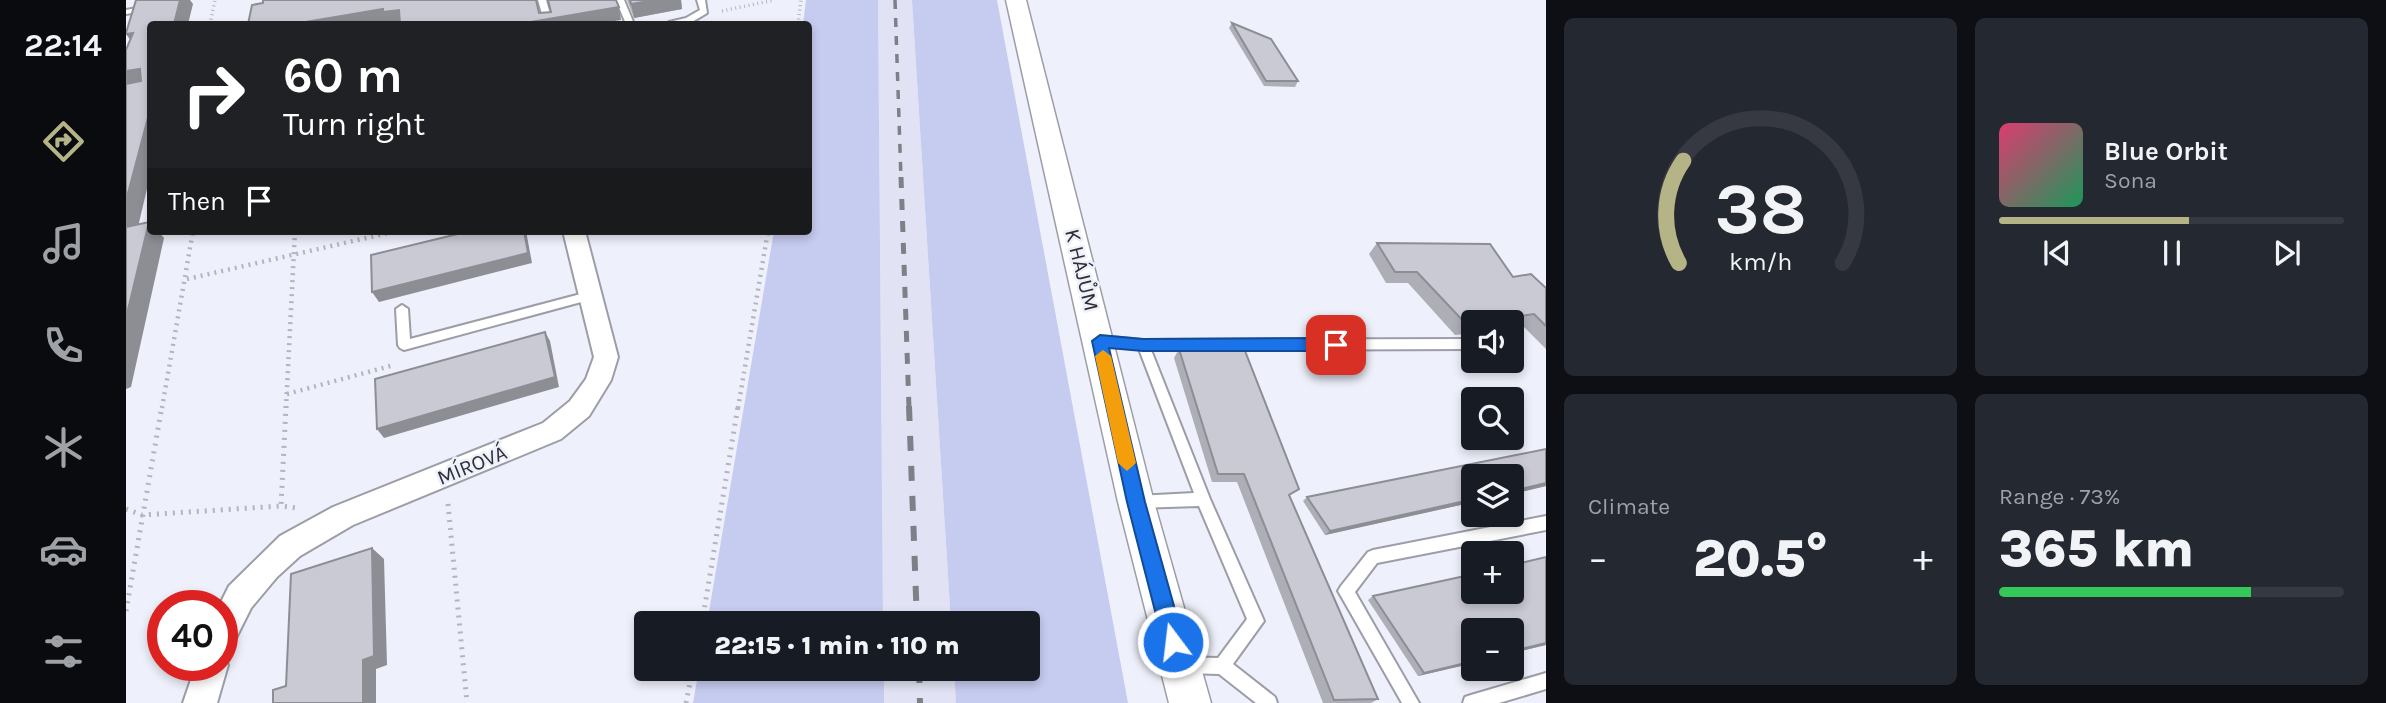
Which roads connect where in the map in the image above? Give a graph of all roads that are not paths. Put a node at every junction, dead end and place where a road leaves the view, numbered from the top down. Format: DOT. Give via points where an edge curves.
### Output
graph roads {
  1 [pos="542,0"];
  2 [pos="620,0"];
  3 [pos="701,0"];
  4 [pos="1016,0"];
  5 [pos="153,7"];
  6 [pos="126,12"];
  7 [pos="548,21"];
  8 [pos="629,21"];
  9 [pos="682,21"];
  10 [pos="575,235"];
  11 [pos="592,295"];
  12 [pos="402,309"];
  13 [pos="1100,341"];
  14 [pos="1461,344"];
  15 [pos="1143,345"];
  16 [pos="1203,499"];
  17 [pos="1136,502"];
  18 [pos="1546,523"];
  19 [pos="238,601"];
  20 [pos="1179,665"];
  21 [pos="1222,666"];
  22 [pos="207,681"];
  23 [pos="1546,681"];
  24 [pos="200,703"];
  25 [pos="1190,703"];
  26 [pos="1269,703"];
  27 [pos="1411,703"];
  28 [pos="1471,703"];
  1 -- 7 [label="lane"];
  2 -- 8 [label="lane"];
  3 -- 9 [label="lane" via="704,11"];
  4 -- 13 [label="street, K HÁJŮM"];
  5 -- 6 [label="lane"];
  10 -- 11 [label="street, MÍROVÁ"];
  11 -- 12 [label="lane" via="404,345"];
  11 -- 19 [label="street, MÍROVÁ" via="606,357 602,378 570,419 552,431 343,516 290,546"];
  13 -- 15 [label="lane"];
  13 -- 17 [label="street, K HÁJŮM"];
  14 -- 15 [label="lane"];
  15 -- 16 [label="lane"];
  16 -- 17 [label="lane"];
  16 -- 21 [label="lane" via="1256,621"];
  17 -- 20 [label="street, K HÁJŮM"];
  18 -- 27 [label="lane" via="1373,557 1346,591"];
  20 -- 21 [label="lane"];
  20 -- 25 [label="street, K HÁJŮM"];
  21 -- 26 [label="lane"];
  22 -- 24 [label="street"];
  23 -- 28 [label="lane"];
}
